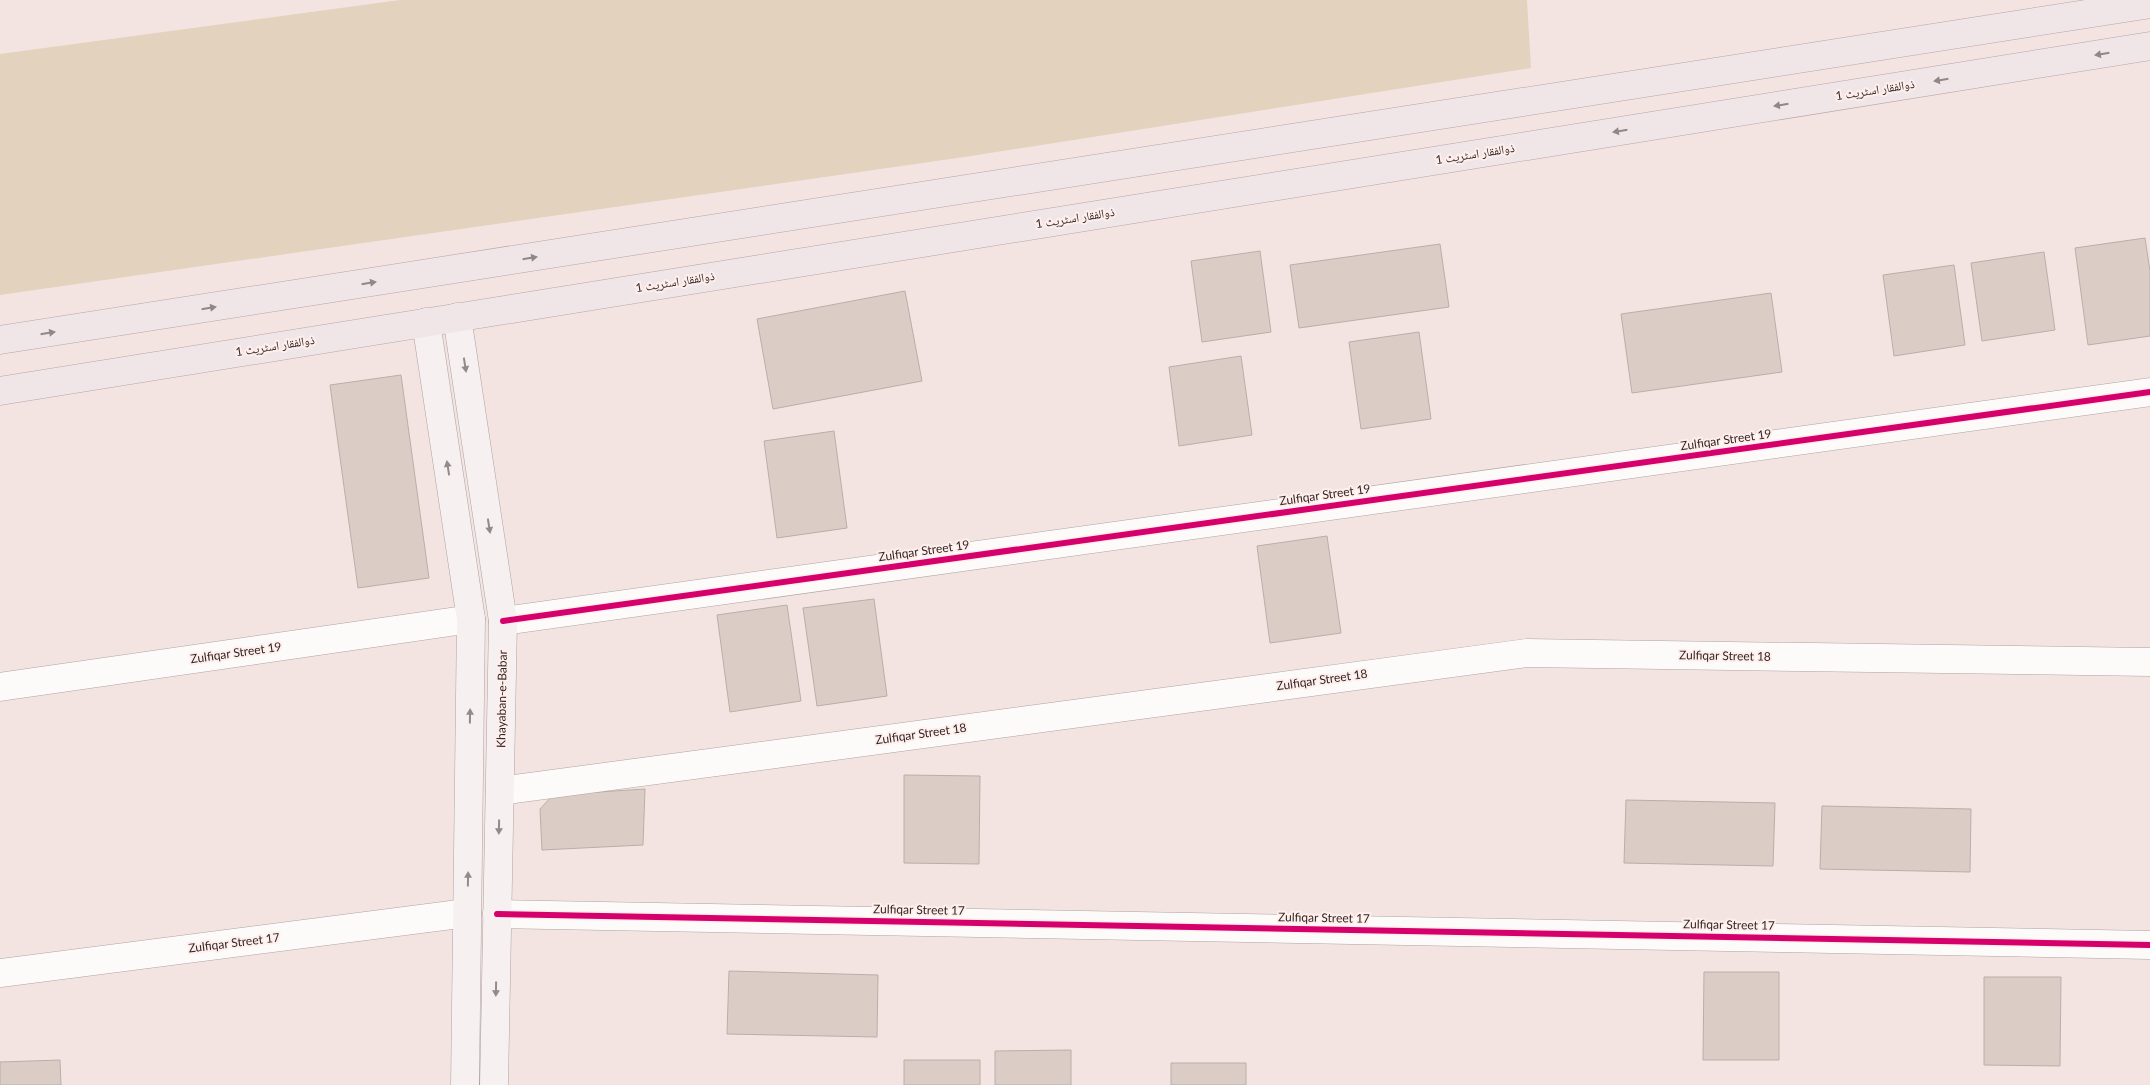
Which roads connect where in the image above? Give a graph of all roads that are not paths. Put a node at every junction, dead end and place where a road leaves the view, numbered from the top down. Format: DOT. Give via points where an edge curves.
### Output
graph roads {
  1 [pos="2150,4"];
  2 [pos="2150,46"];
  3 [pos="457,317"];
  4 [pos="426,322"];
  5 [pos="0,340"];
  6 [pos="0,390"];
  7 [pos="2150,392"];
  8 [pos="471,618"];
  9 [pos="503,621"];
  10 [pos="2150,662"];
  11 [pos="0,688"];
  12 [pos="500,790"];
  13 [pos="467,913"];
  14 [pos="497,914"];
  15 [pos="2150,945"];
  16 [pos="0,973"];
  17 [pos="465,1085"];
  18 [pos="494,1085"];
  5 -- 1 [label="main road, one-way"];
  2 -- 3 [label="main road, ذوالفقار اسٹریٹ 1, one-way"];
  3 -- 4 [label="main road, ذوالفقار اسٹریٹ 1"];
  3 -- 9 [label="street, Khayaban-e-Babar, one-way"];
  4 -- 6 [label="main road, ذوالفقار اسٹریٹ 1"];
  8 -- 4 [label="street, one-way"];
  7 -- 9 [label="street, Zulfiqar Street 19"];
  8 -- 11 [label="street, Zulfiqar Street 19"];
  13 -- 8 [label="street, one-way"];
  9 -- 12 [label="street, Khayaban-e-Babar"];
  10 -- 12 [label="street, Zulfiqar Street 18" via="1527,653"];
  12 -- 14 [label="street, Khayaban-e-Babar, one-way"];
  13 -- 16 [label="street, Zulfiqar Street 17"];
  13 -- 17 [label="street"];
  14 -- 15 [label="street, Zulfiqar Street 17"];
  14 -- 18 [label="street, Khayaban-e-Babar, one-way"];
}
